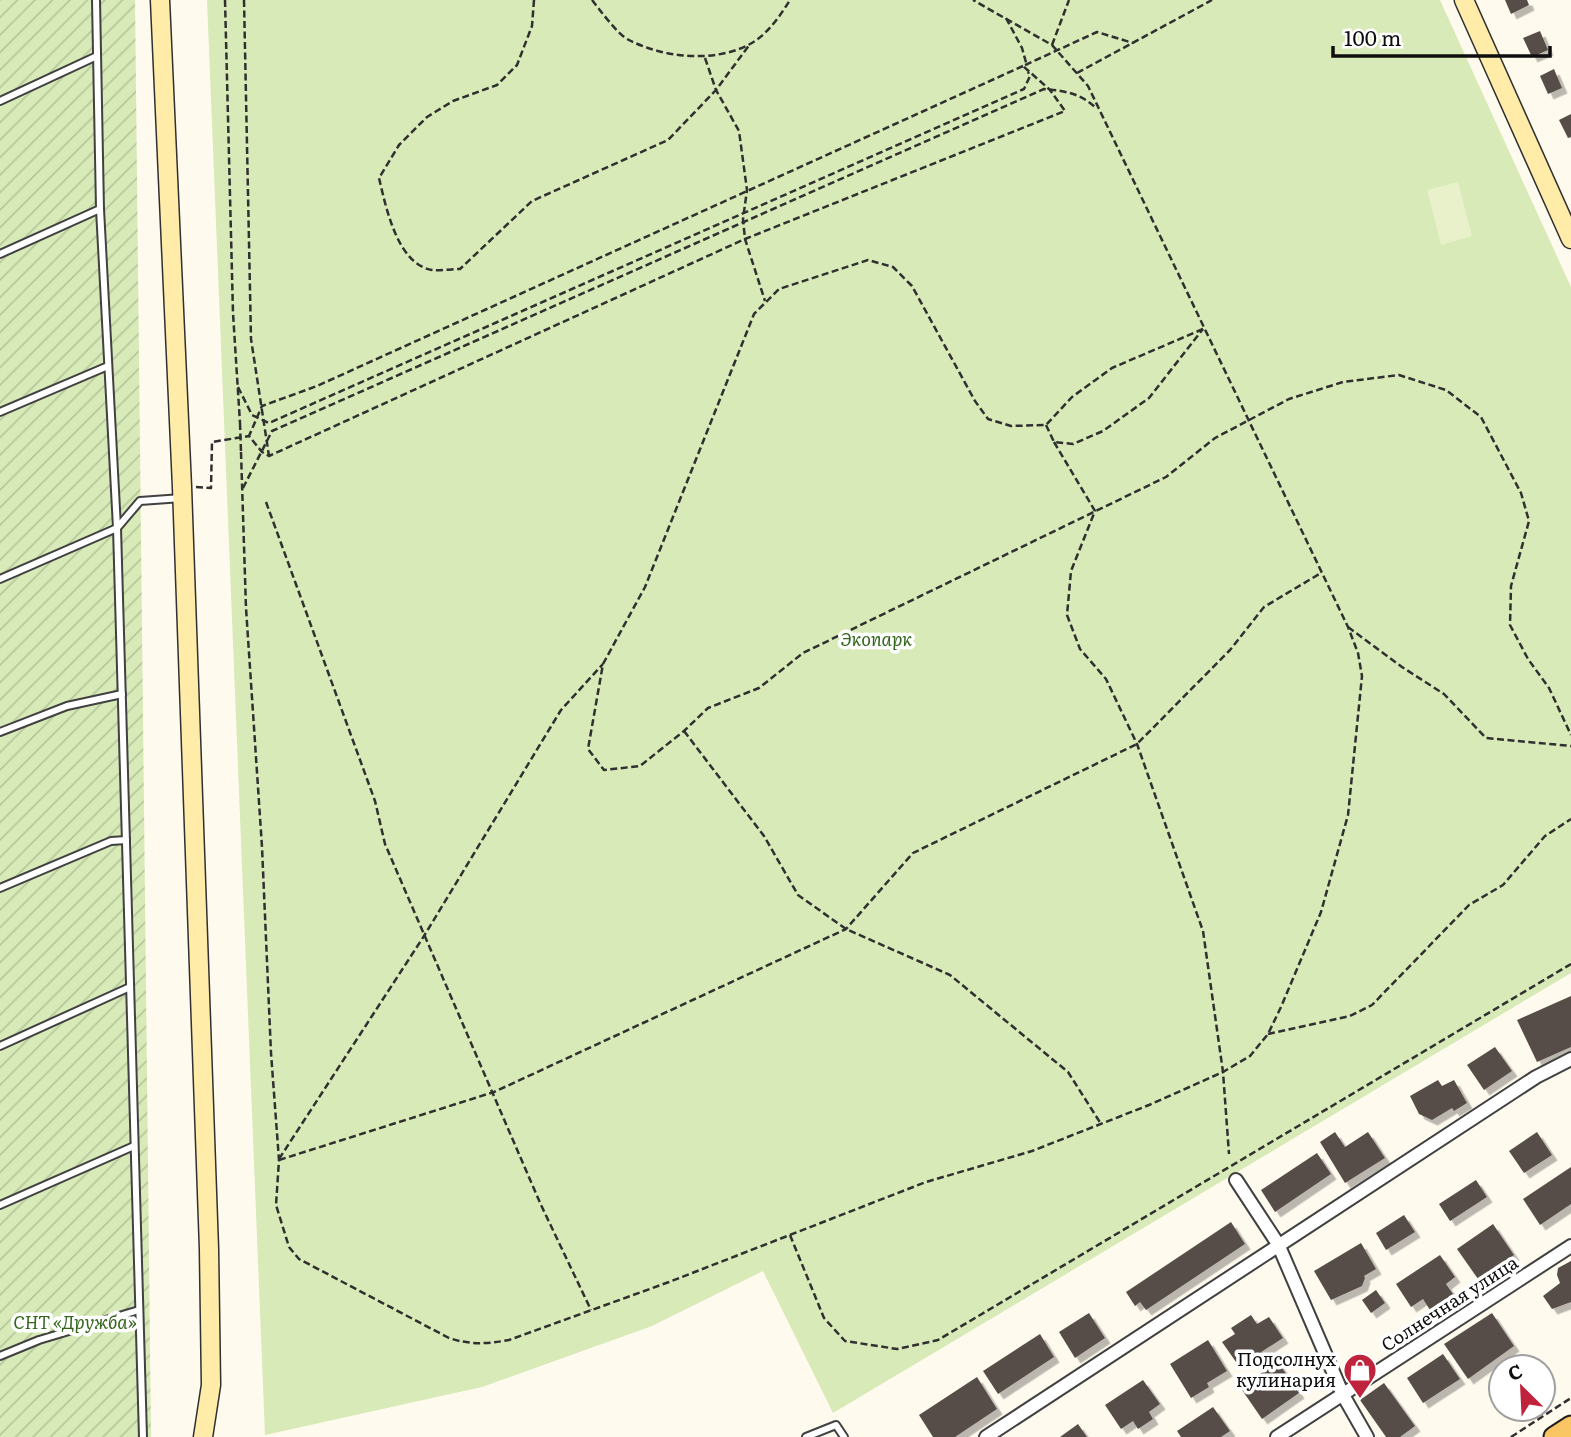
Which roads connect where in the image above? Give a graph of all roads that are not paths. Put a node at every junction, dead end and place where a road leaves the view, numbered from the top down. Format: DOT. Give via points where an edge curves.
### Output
graph roads {
  1 [pos="96,0"];
  2 [pos="160,0"];
  3 [pos="1464,0"];
  4 [pos="97,56"];
  5 [pos="0,101"];
  6 [pos="100,209"];
  7 [pos="1570,232"];
  8 [pos="0,254"];
  9 [pos="108,366"];
  10 [pos="0,412"];
  11 [pos="182,493"];
  12 [pos="117,527"];
  13 [pos="0,579"];
  14 [pos="122,694"];
  15 [pos="0,732"];
  16 [pos="126,840"];
  17 [pos="0,888"];
  18 [pos="130,987"];
  19 [pos="0,1046"];
  20 [pos="1571,1059"];
  21 [pos="134,1146"];
  22 [pos="1236,1180"];
  23 [pos="0,1205"];
  24 [pos="1278,1244"];
  25 [pos="1571,1246"];
  26 [pos="139,1310"];
  27 [pos="0,1356"];
  28 [pos="1343,1395"];
  29 [pos="1571,1426"];
  30 [pos="143,1437"];
  31 [pos="203,1437"];
  32 [pos="806,1437"];
  33 [pos="844,1437"];
  34 [pos="986,1437"];
  35 [pos="1277,1437"];
  36 [pos="1367,1437"];
  37 [pos="1554,1437"];
  1 -- 4 [label="lane"];
  2 -- 11 [label="main road"];
  3 -- 7 [label="main road"];
  4 -- 5 [label="lane"];
  4 -- 6 [label="lane"];
  6 -- 8 [label="lane"];
  6 -- 9 [label="lane"];
  9 -- 10 [label="lane"];
  9 -- 12 [label="lane"];
  11 -- 12 [label="lane" via="140,501"];
  11 -- 31 [label="main road" via="209,1249 211,1385"];
  12 -- 13 [label="lane"];
  12 -- 14 [label="lane"];
  14 -- 15 [label="lane" via="66,706"];
  14 -- 16 [label="lane"];
  16 -- 17 [label="lane" via="111,841"];
  16 -- 18 [label="lane"];
  18 -- 19 [label="lane"];
  18 -- 21 [label="lane"];
  20 -- 24 [label="street"];
  21 -- 23 [label="lane"];
  21 -- 26 [label="lane"];
  22 -- 24 [label="street"];
  24 -- 28 [label="street"];
  24 -- 34 [label="street"];
  25 -- 28 [label="street, Солнечная улица"];
  26 -- 27 [label="lane"];
  26 -- 30 [label="lane"];
  28 -- 35 [label="street, Солнечная улица"];
  28 -- 36 [label="street"];
  29 -- 37 [label="main road"];
  32 -- 33 [label="lane" via="835,1424"];
}
